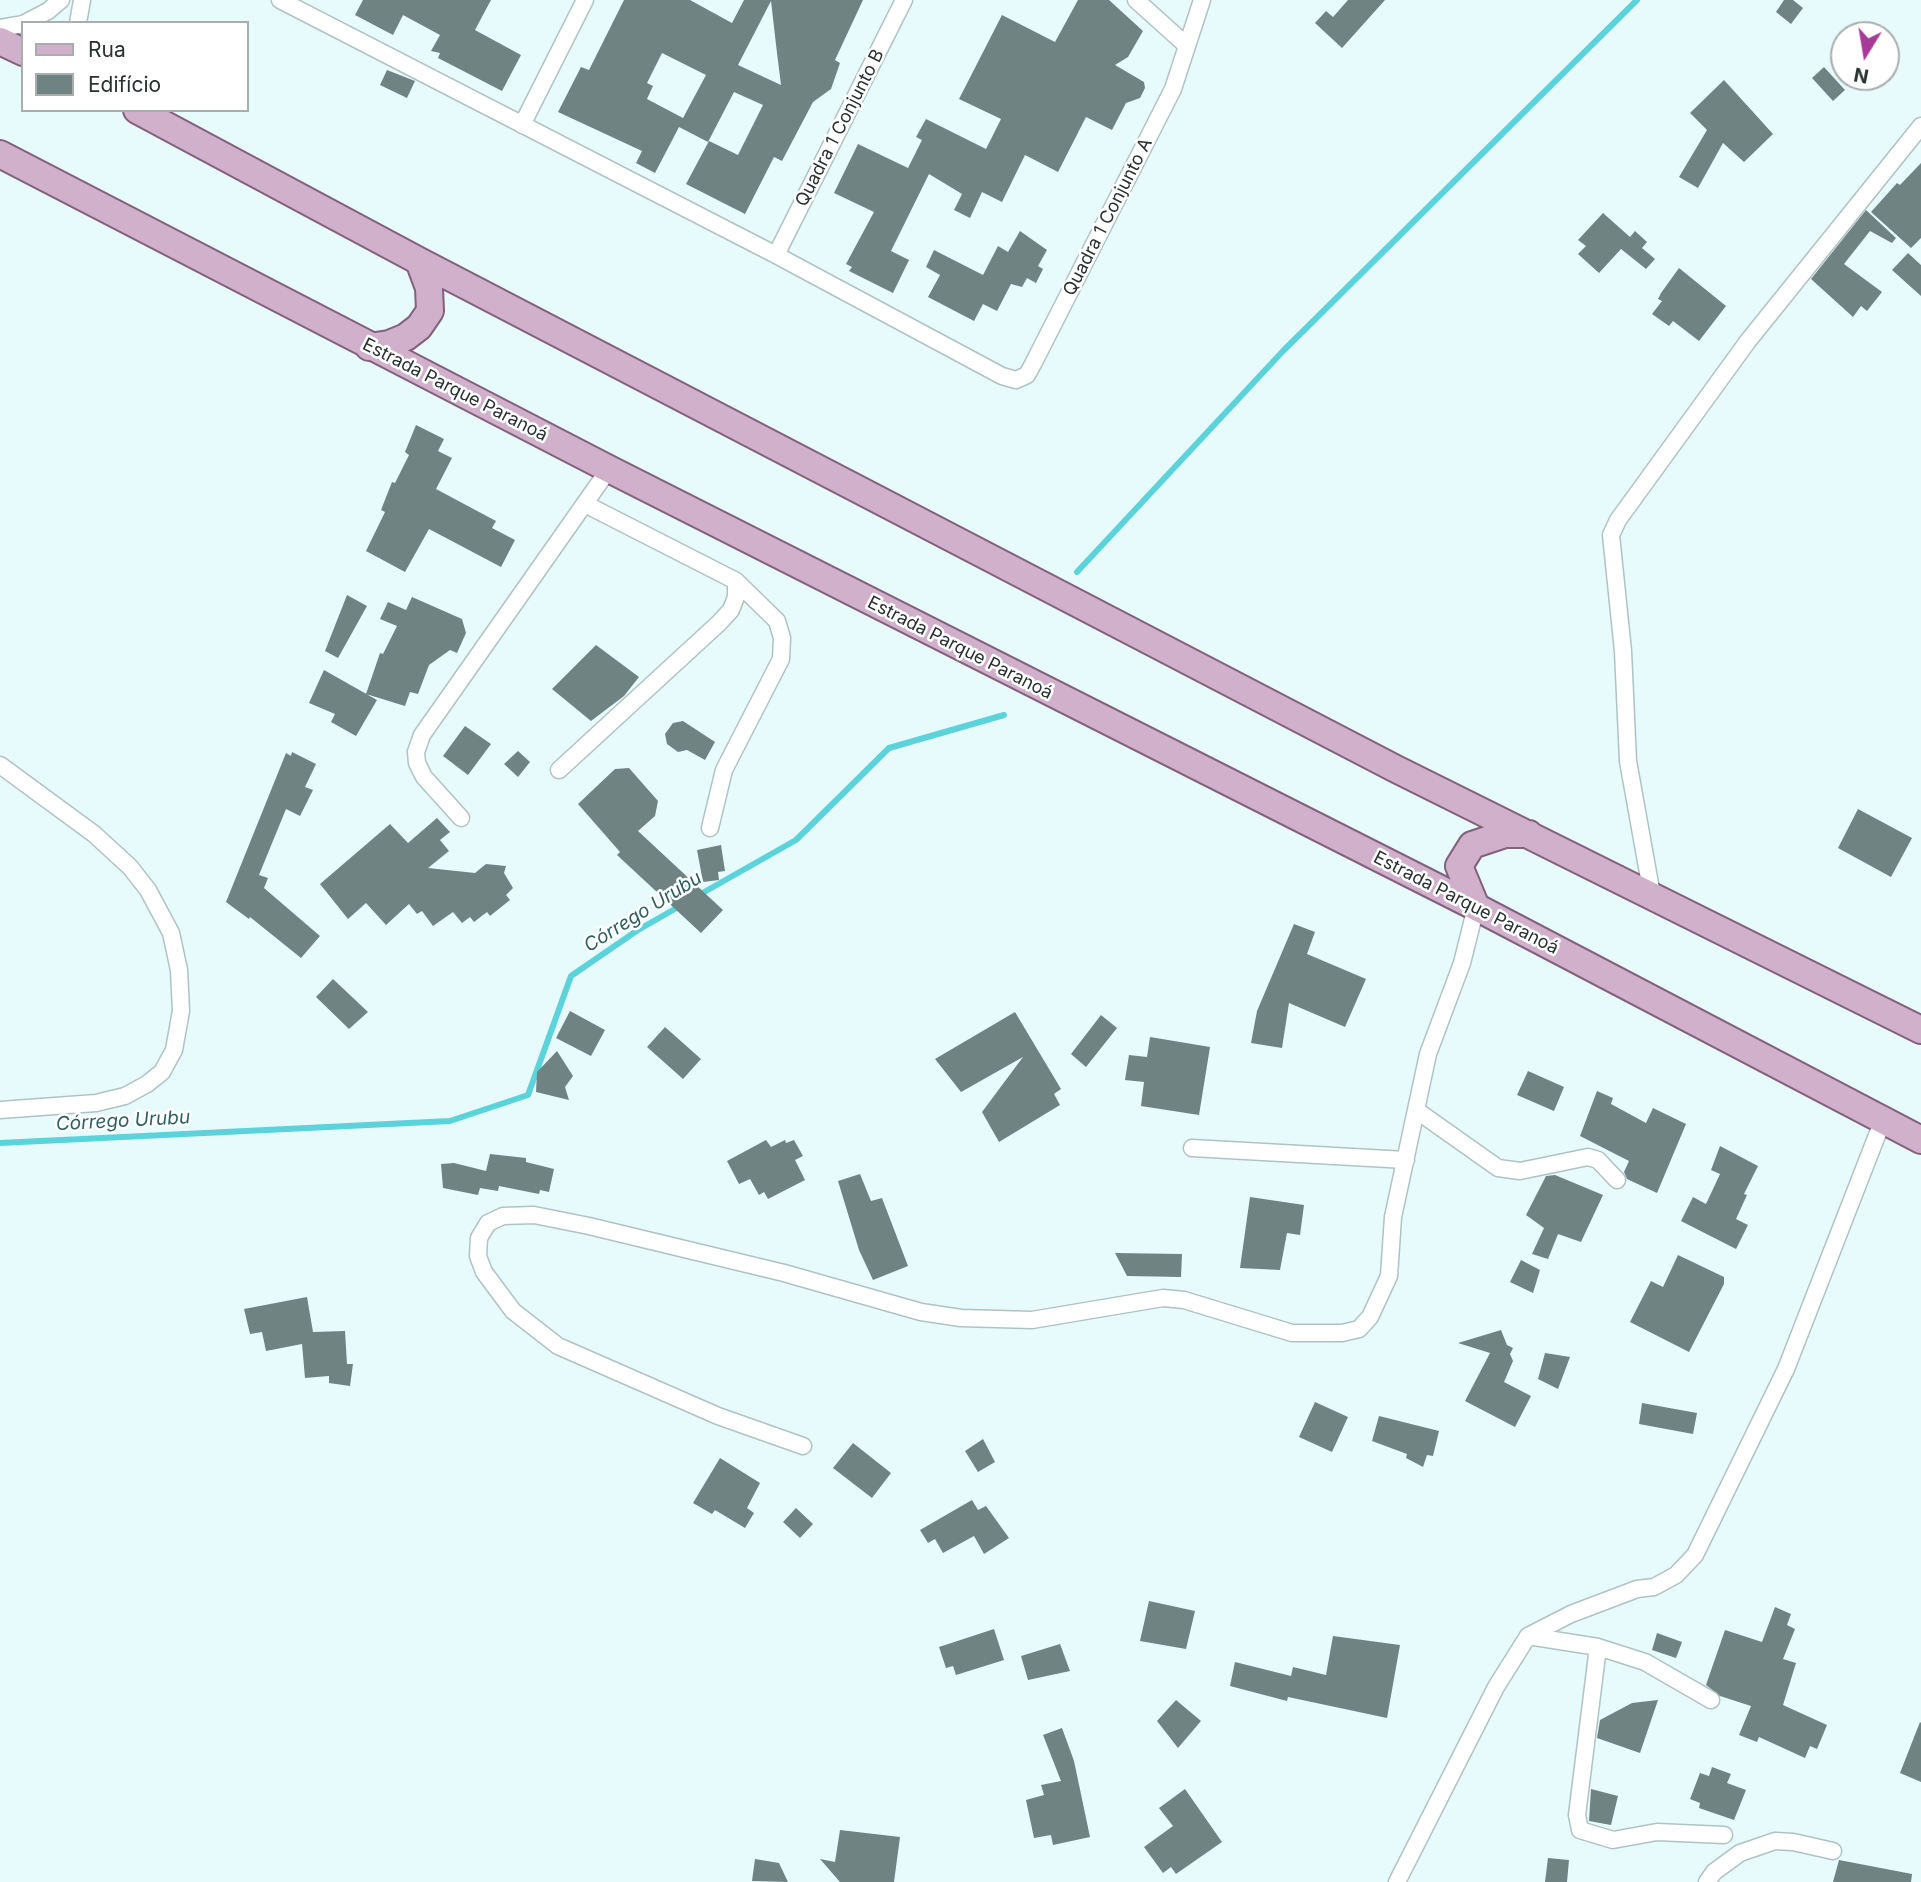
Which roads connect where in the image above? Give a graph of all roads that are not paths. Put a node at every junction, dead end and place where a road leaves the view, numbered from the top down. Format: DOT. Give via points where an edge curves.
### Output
graph roads {
  1 [pos="61,0"];
  2 [pos="82,0"];
  3 [pos="280,0"];
  4 [pos="585,0"];
  5 [pos="904,0"];
  6 [pos="1136,0"];
  7 [pos="1202,0"];
  8 [pos="28,21"];
  9 [pos="78,21"];
  10 [pos="21,24"];
  11 [pos="0,28"];
  12 [pos="0,41"];
  13 [pos="1186,45"];
  14 [pos="21,51"];
  15 [pos="141,112"];
  16 [pos="522,125"];
  17 [pos="1921,126"];
  18 [pos="5,162"];
  19 [pos="776,255"];
  20 [pos="419,261"];
  21 [pos="369,347"];
  22 [pos="609,469"];
  23 [pos="585,504"];
  24 [pos="736,581"];
  25 [pos="0,765"];
  26 [pos="559,770"];
  27 [pos="461,818"];
  28 [pos="710,828"];
  29 [pos="1531,834"];
  30 [pos="1652,895"];
  31 [pos="1476,907"];
  32 [pos="1921,1030"];
  33 [pos="0,1110"];
  34 [pos="1416,1110"];
  35 [pos="1883,1120"];
  36 [pos="1921,1140"];
  37 [pos="1192,1148"];
  38 [pos="1406,1160"];
  39 [pos="1617,1180"];
  40 [pos="803,1446"];
  41 [pos="1528,1636"];
  42 [pos="1598,1647"];
  43 [pos="1711,1700"];
  44 [pos="1724,1835"];
  45 [pos="1833,1852"];
  46 [pos="1397,1882"];
  47 [pos="1707,1882"];
  1 -- 8 [label="street"];
  2 -- 9 [label="street"];
  3 -- 16 [label="street"];
  4 -- 16 [label="street"];
  5 -- 19 [label="street, Quadra 1 Conjunto B"];
  6 -- 13 [label="street"];
  7 -- 13 [label="street, Quadra 1 Conjunto A"];
  10 -- 11 [label="street"];
  12 -- 14 [label="main road"];
  13 -- 19 [label="street, Quadra 1 Conjunto A" via="1173,89 1027,375 1016,380 1002,376"];
  15 -- 20 [label="main road"];
  16 -- 19 [label="street"];
  17 -- 30 [label="street" via="1748,341 1611,535 1628,761"];
  18 -- 21 [label="main road, Estrada Parque Paranoá"];
  20 -- 21 [label="main road" via="429,288 430,312 406,337"];
  20 -- 29 [label="main road" via="1396,769"];
  21 -- 22 [label="main road, Estrada Parque Paranoá"];
  22 -- 23 [label="street"];
  22 -- 31 [label="main road, Estrada Parque Paranoá"];
  23 -- 24 [label="street"];
  23 -- 27 [label="street" via="422,735 417,763"];
  24 -- 26 [label="street" via="731,610 719,623"];
  24 -- 28 [label="street" via="777,621 781,659 724,770"];
  25 -- 33 [label="street" via="94,834 148,890 171,933 181,1011 174,1051 162,1072 147,1084 125,1096 96,1103"];
  29 -- 30 [label="main road"];
  29 -- 31 [label="main road" via="1505,834 1472,845 1459,866"];
  30 -- 32 [label="main road"];
  31 -- 34 [label="street" via="1462,963 1428,1054"];
  31 -- 35 [label="main road, Estrada Parque Paranoá"];
  34 -- 38 [label="street"];
  34 -- 39 [label="street" via="1498,1168 1520,1171 1588,1157 1598,1160"];
  35 -- 36 [label="main road, Estrada Parque Paranoá"];
  35 -- 41 [label="street" via="1786,1369 1695,1555 1676,1575 1654,1587 1571,1614"];
  37 -- 38 [label="street"];
  38 -- 40 [label="street" via="1393,1217 1389,1276 1370,1317 1360,1329 1342,1334 1292,1333 1184,1300 1163,1298 1032,1320 961,1318 921,1312 784,1273 534,1215 503,1216 488,1223 479,1238 478,1256 484,1272 513,1311 558,1346 719,1416"];
  41 -- 42 [label="street"];
  41 -- 46 [label="street" via="1496,1687"];
  42 -- 43 [label="street" via="1645,1662"];
  42 -- 44 [label="street" via="1577,1815 1580,1830 1613,1840 1657,1832"];
  45 -- 47 [label="street" via="1775,1841 1740,1853 1714,1871"];
}
